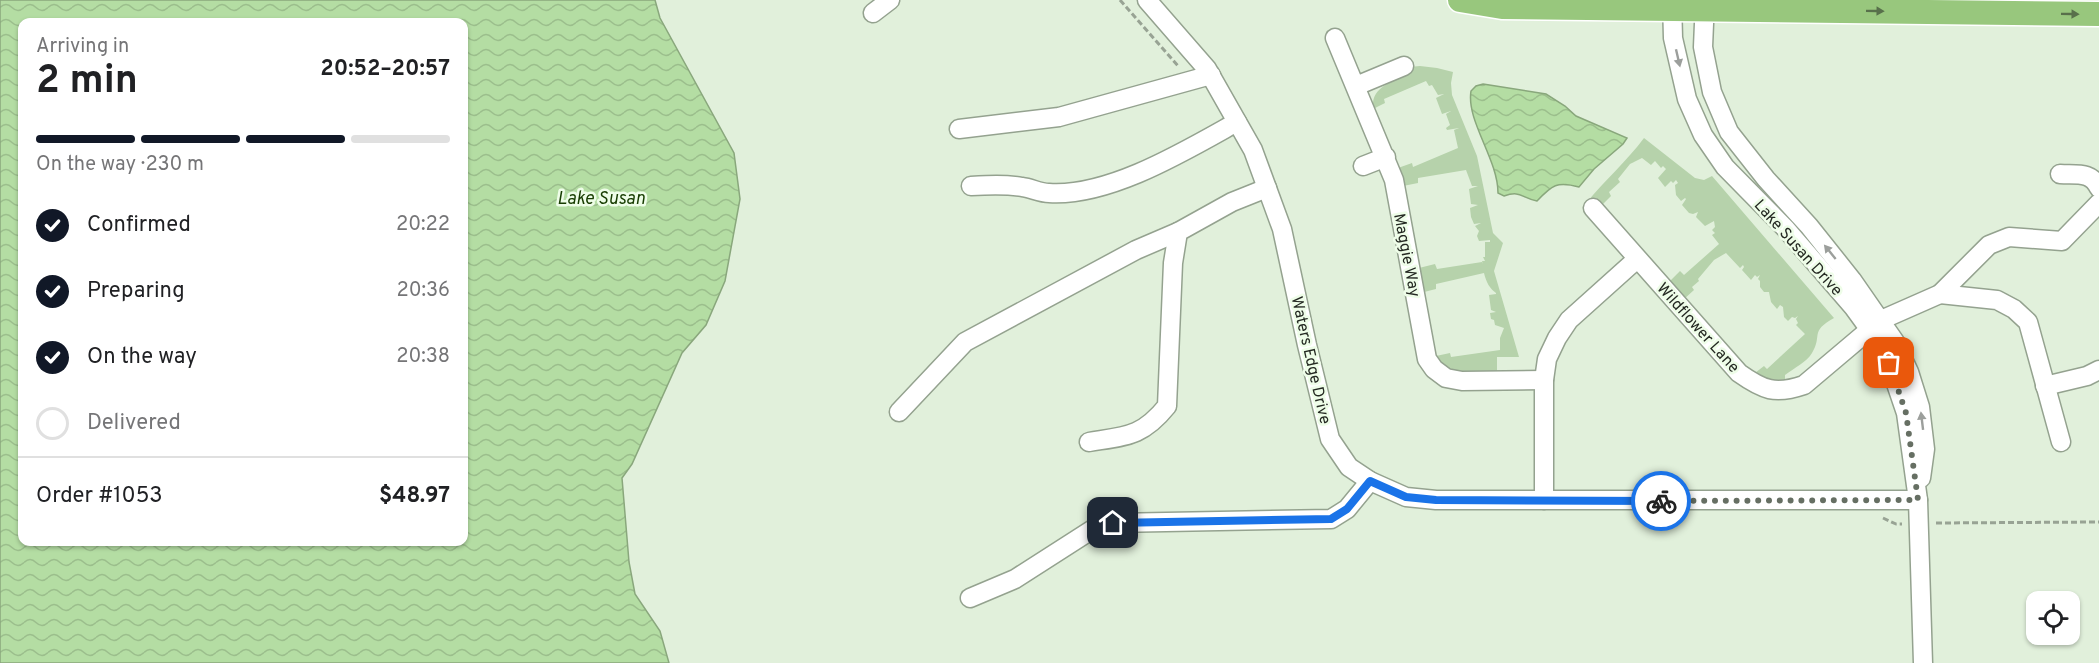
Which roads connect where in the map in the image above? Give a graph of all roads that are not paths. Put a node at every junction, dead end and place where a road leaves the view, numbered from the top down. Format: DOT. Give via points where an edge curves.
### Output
graph roads {
  1 [pos="890,0"];
  2 [pos="1147,0"];
  3 [pos="1460,0"];
  4 [pos="1672,4"];
  5 [pos="1705,4"];
  6 [pos="873,14"];
  7 [pos="2099,14"];
  8 [pos="1335,38"];
  9 [pos="1404,66"];
  10 [pos="1211,75"];
  11 [pos="1356,86"];
  12 [pos="1237,122"];
  13 [pos="959,129"];
  14 [pos="1386,157"];
  15 [pos="1364,166"];
  16 [pos="2060,174"];
  17 [pos="971,186"];
  18 [pos="1267,188"];
  19 [pos="2099,188"];
  20 [pos="2099,203"];
  21 [pos="1593,208"];
  22 [pos="1178,232"];
  23 [pos="1637,259"];
  24 [pos="1940,294"];
  25 [pos="1876,325"];
  26 [pos="2099,370"];
  27 [pos="1544,380"];
  28 [pos="2045,386"];
  29 [pos="899,412"];
  30 [pos="1089,442"];
  31 [pos="2061,442"];
  32 [pos="1370,481"];
  33 [pos="1544,500"];
  34 [pos="1918,500"];
  35 [pos="970,598"];
  36 [pos="1923,663"];
  1 -- 6 [label="street"];
  2 -- 10 [label="street, Waters Edge Drive"];
  3 -- 4 [label="main road" via="1502,7"];
  4 -- 5 [label="main road"];
  4 -- 25 [label="street, Lake Susan Drive, one-way" via="1673,38 1687,99 1703,135 1725,167 1786,229 1854,308"];
  5 -- 7 [label="main road, one-way"];
  25 -- 5 [label="street, Lake Susan Drive, one-way" via="1809,226 1729,132 1709,81 1703,47"];
  8 -- 11 [label="street, Maggie Way"];
  9 -- 11 [label="street"];
  10 -- 12 [label="street, Waters Edge Drive"];
  10 -- 13 [label="street" via="1059,117"];
  11 -- 14 [label="street, Maggie Way"];
  12 -- 17 [label="street" via="1105,186 1048,194 1006,185"];
  12 -- 18 [label="street, Waters Edge Drive"];
  14 -- 15 [label="street"];
  14 -- 27 [label="street, Maggie Way" via="1394,180 1427,359 1434,369 1446,378 1462,381"];
  16 -- 19 [label="street" via="2085,175 2095,180"];
  18 -- 22 [label="street"];
  18 -- 32 [label="street, Waters Edge Drive" via="1282,229 1330,439 1349,467"];
  20 -- 24 [label="street" via="2062,241 2009,237 1989,245"];
  21 -- 23 [label="street, Wildflower Lane"];
  22 -- 29 [label="street" via="1136,250 965,342"];
  22 -- 30 [label="street" via="1173,263 1167,406 1155,421 1134,435"];
  23 -- 25 [label="street, Wildflower Lane" via="1739,373 1771,391 1804,385"];
  23 -- 27 [label="street" via="1569,320 1547,359"];
  24 -- 25 [label="street, Wildflower Lane"];
  24 -- 28 [label="street" via="1997,300 2014,309 2028,322"];
  25 -- 34 [label="street, Lake Susan Drive" via="1906,413"];
  26 -- 28 [label="street"];
  27 -- 33 [label="street"];
  28 -- 31 [label="street"];
  32 -- 33 [label="street, Waters Edge Drive" via="1406,497"];
  32 -- 35 [label="street" via="1347,509 1331,519 1113,523 1093,529 1015,579"];
  33 -- 34 [label="street, Waters Edge Drive"];
  34 -- 36 [label="street, Lake Susan Drive"];
}
